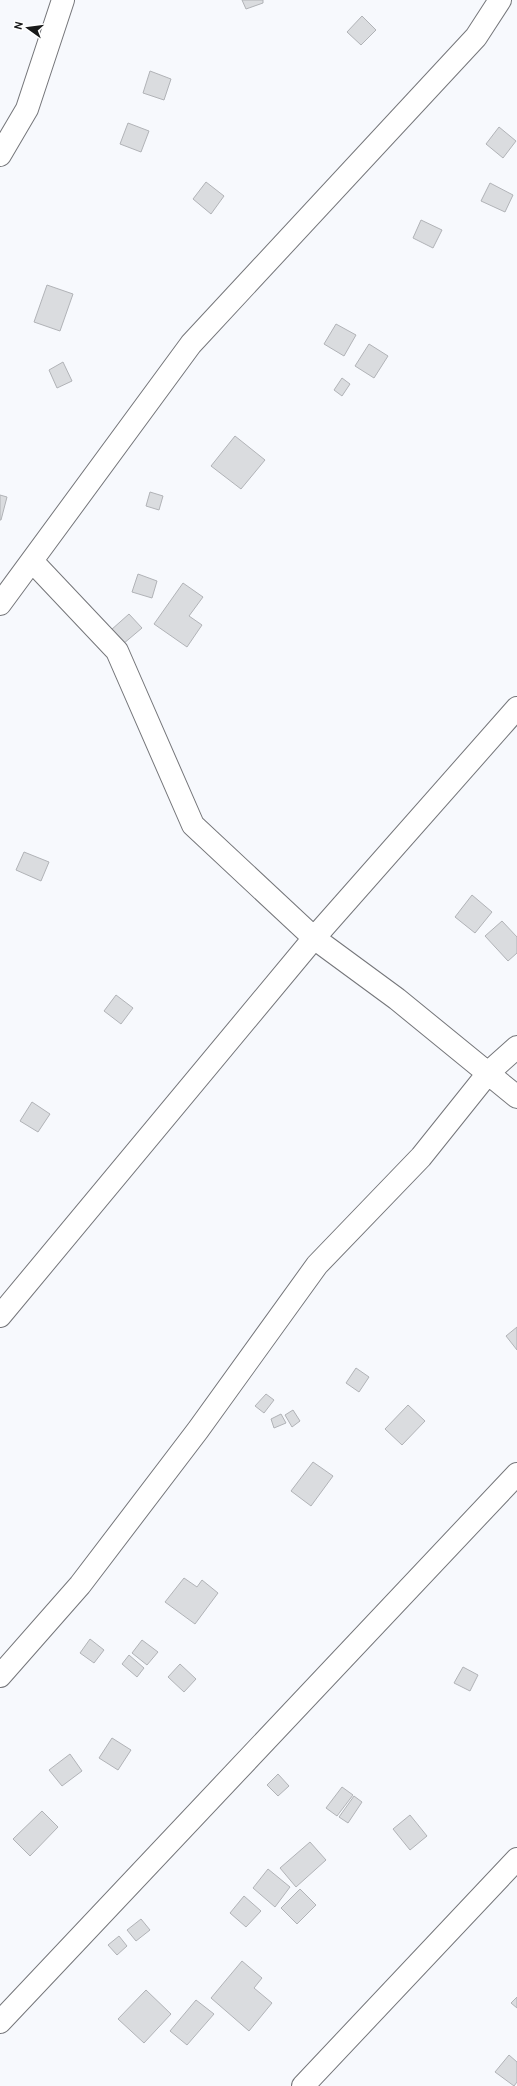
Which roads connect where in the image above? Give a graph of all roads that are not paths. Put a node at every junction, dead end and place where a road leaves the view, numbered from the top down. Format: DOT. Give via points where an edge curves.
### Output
graph roads {
  1 [pos="63,0"];
  2 [pos="500,0"];
  3 [pos="0,155"];
  4 [pos="32,562"];
  5 [pos="0,604"];
  6 [pos="517,708"];
  7 [pos="314,938"];
  8 [pos="517,1047"];
  9 [pos="489,1072"];
  10 [pos="517,1097"];
  11 [pos="0,1316"];
  12 [pos="517,1474"];
  13 [pos="0,1676"];
  14 [pos="517,1859"];
  15 [pos="5,2008"];
  16 [pos="303,2086"];
  1 -- 3 [label="street" via="27,109"];
  2 -- 4 [label="street" via="476,37 191,344"];
  4 -- 5 [label="street"];
  4 -- 7 [label="street" via="117,651 193,825"];
  6 -- 7 [label="street"];
  7 -- 9 [label="street" via="397,999"];
  7 -- 11 [label="street"];
  8 -- 9 [label="street"];
  9 -- 10 [label="street"];
  9 -- 13 [label="street" via="421,1157 317,1265 198,1430 80,1585"];
  12 -- 15 [label="street"];
  14 -- 16 [label="street"];
}
